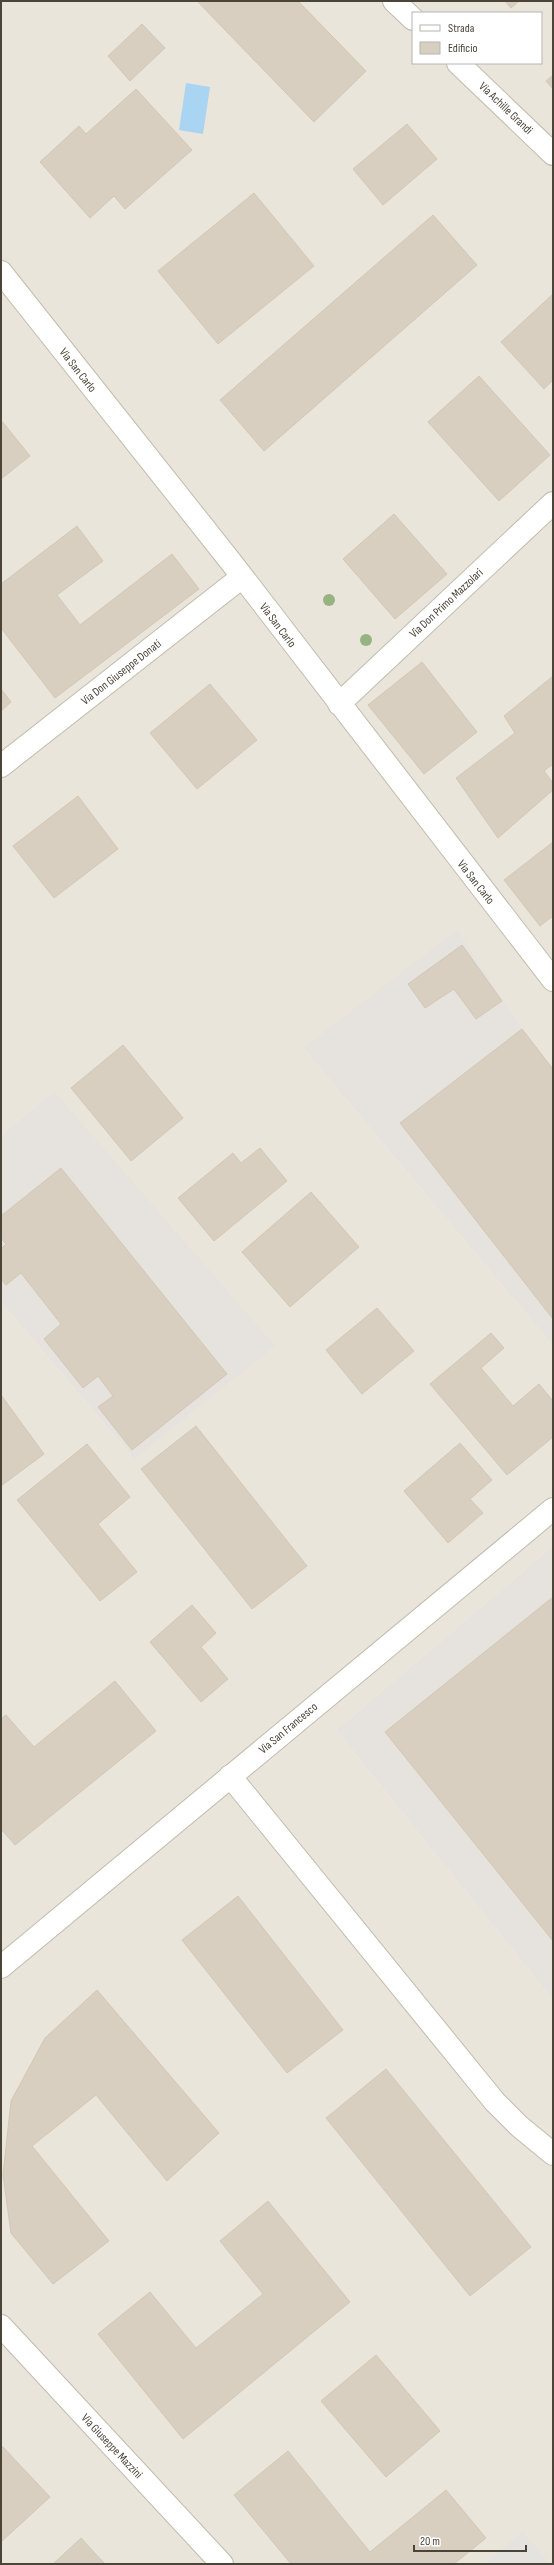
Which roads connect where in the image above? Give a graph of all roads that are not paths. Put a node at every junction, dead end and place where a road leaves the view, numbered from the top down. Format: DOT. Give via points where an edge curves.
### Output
graph roads {
  1 [pos="394,1"];
  2 [pos="412,18"];
  3 [pos="459,64"];
  4 [pos="553,154"];
  5 [pos="1,272"];
  6 [pos="553,503"];
  7 [pos="242,577"];
  8 [pos="339,704"];
  9 [pos="1,766"];
  10 [pos="553,980"];
  11 [pos="553,1509"];
  12 [pos="230,1776"];
  13 [pos="22,1948"];
  14 [pos="1,1967"];
  15 [pos="1,1983"];
  16 [pos="553,2154"];
  17 [pos="2,2326"];
  18 [pos="222,2564"];
  1 -- 2 [label="street"];
  3 -- 4 [label="street, Via Achille Grandi"];
  5 -- 7 [label="street, Via San Carlo"];
  6 -- 8 [label="street, Via Don Primo Mazzolari"];
  7 -- 8 [label="street, Via San Carlo"];
  7 -- 9 [label="street, Via Don Giuseppe Donati"];
  8 -- 10 [label="street, Via San Carlo"];
  11 -- 12 [label="street, Via San Francesco"];
  12 -- 13 [label="street, Via San Francesco"];
  12 -- 16 [label="street" via="495,2102"];
  13 -- 14 [label="street, Via San Francesco"];
  13 -- 15 [label="street, Via San Francesco"];
  17 -- 18 [label="street, Via Giuseppe Mazzini"];
}
